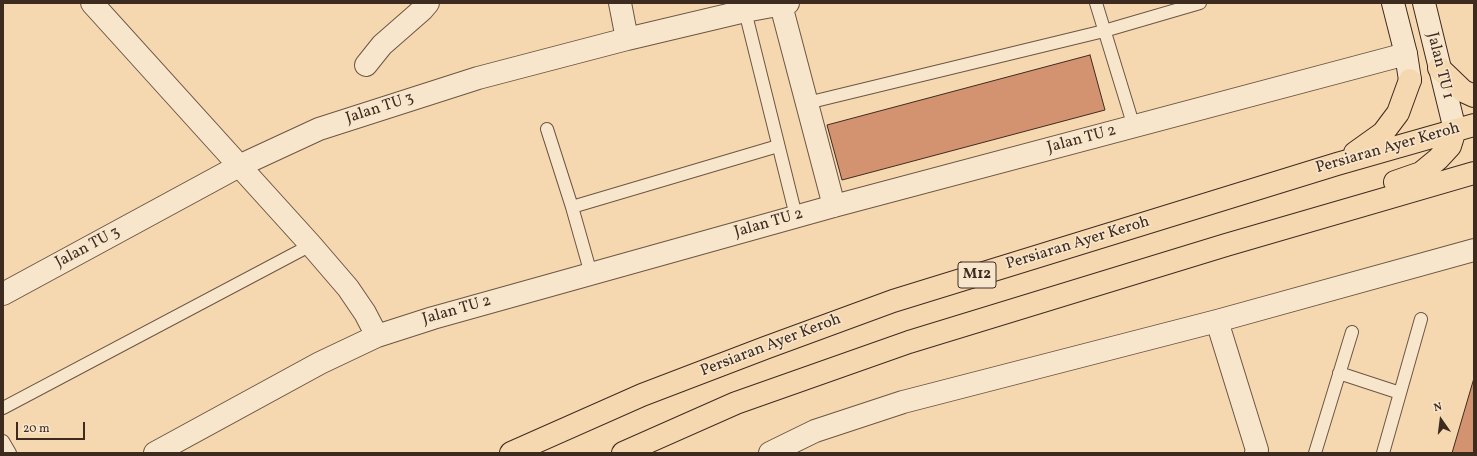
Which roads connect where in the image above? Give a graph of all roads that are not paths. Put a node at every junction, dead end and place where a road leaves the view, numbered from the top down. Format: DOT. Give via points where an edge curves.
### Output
graph roads {
  1 [pos="92,3"];
  2 [pos="428,3"];
  3 [pos="620,3"];
  4 [pos="1096,3"];
  5 [pos="1200,3"];
  6 [pos="1393,3"];
  7 [pos="1424,3"];
  8 [pos="784,4"];
  9 [pos="745,11"];
  10 [pos="1104,31"];
  11 [pos="627,39"];
  12 [pos="1406,54"];
  13 [pos="366,65"];
  14 [pos="1440,68"];
  15 [pos="1410,80"];
  16 [pos="1474,96"];
  17 [pos="807,103"];
  18 [pos="1134,126"];
  19 [pos="1464,127"];
  20 [pos="547,129"];
  21 [pos="778,146"];
  22 [pos="1337,164"];
  23 [pos="239,166"];
  24 [pos="1474,173"];
  25 [pos="834,206"];
  26 [pos="572,207"];
  27 [pos="796,216"];
  28 [pos="311,245"];
  29 [pos="1226,245"];
  30 [pos="1474,250"];
  31 [pos="591,274"];
  32 [pos="3,294"];
  33 [pos="1421,319"];
  34 [pos="1217,321"];
  35 [pos="1352,332"];
  36 [pos="377,336"];
  37 [pos="1339,373"];
  38 [pos="1400,393"];
  39 [pos="3,408"];
  40 [pos="3,441"];
  41 [pos="10,453"];
  42 [pos="155,453"];
  43 [pos="511,453"];
  44 [pos="623,453"];
  45 [pos="770,453"];
  46 [pos="1256,453"];
  47 [pos="1315,453"];
  48 [pos="1383,453"];
  1 -- 23 [label="street"];
  2 -- 13 [label="street" via="382,45"];
  3 -- 11 [label="street"];
  4 -- 10 [label="lane"];
  5 -- 10 [label="lane"];
  6 -- 12 [label="street, Jalan TU 1"];
  7 -- 14 [label="street, Jalan TU 1"];
  8 -- 9 [label="street, Jalan TU 3"];
  8 -- 17 [label="street"];
  9 -- 11 [label="street, Jalan TU 3"];
  9 -- 21 [label="lane"];
  10 -- 17 [label="lane"];
  10 -- 18 [label="lane"];
  11 -- 23 [label="street, Jalan TU 3" via="478,78 368,112 319,129"];
  12 -- 15 [label="street, Jalan TU 1"];
  12 -- 18 [label="street, Jalan TU 2"];
  14 -- 16 [label="main road" via="1463,91"];
  14 -- 19 [label="street, Jalan TU 1"];
  15 -- 22 [label="main road" via="1398,113 1383,133"];
  17 -- 25 [label="street"];
  18 -- 25 [label="street, Jalan TU 2"];
  19 -- 22 [label="main road, Persiaran Ayer Keroh / M12"];
  19 -- 29 [label="main road" via="1438,159 1421,173 1317,206"];
  20 -- 26 [label="lane"];
  21 -- 26 [label="lane"];
  21 -- 27 [label="lane"];
  22 -- 43 [label="main road, Persiaran Ayer Keroh / M12" via="893,301 642,395"];
  23 -- 28 [label="street"];
  23 -- 32 [label="street, Jalan TU 3"];
  24 -- 29 [label="main road"];
  25 -- 27 [label="street, Jalan TU 2"];
  26 -- 31 [label="lane"];
  27 -- 31 [label="street, Jalan TU 2"];
  28 -- 36 [label="street" via="348,288"];
  28 -- 39 [label="lane"];
  29 -- 44 [label="main road" via="908,342 736,403"];
  30 -- 34 [label="street"];
  31 -- 36 [label="street, Jalan TU 2"];
  33 -- 38 [label="lane"];
  34 -- 45 [label="street" via="903,402 815,431"];
  34 -- 46 [label="street"];
  35 -- 37 [label="lane"];
  36 -- 42 [label="street, Jalan TU 2" via="320,362"];
  37 -- 38 [label="lane"];
  37 -- 47 [label="lane"];
  38 -- 48 [label="lane"];
  40 -- 41 [label="lane"];
}
